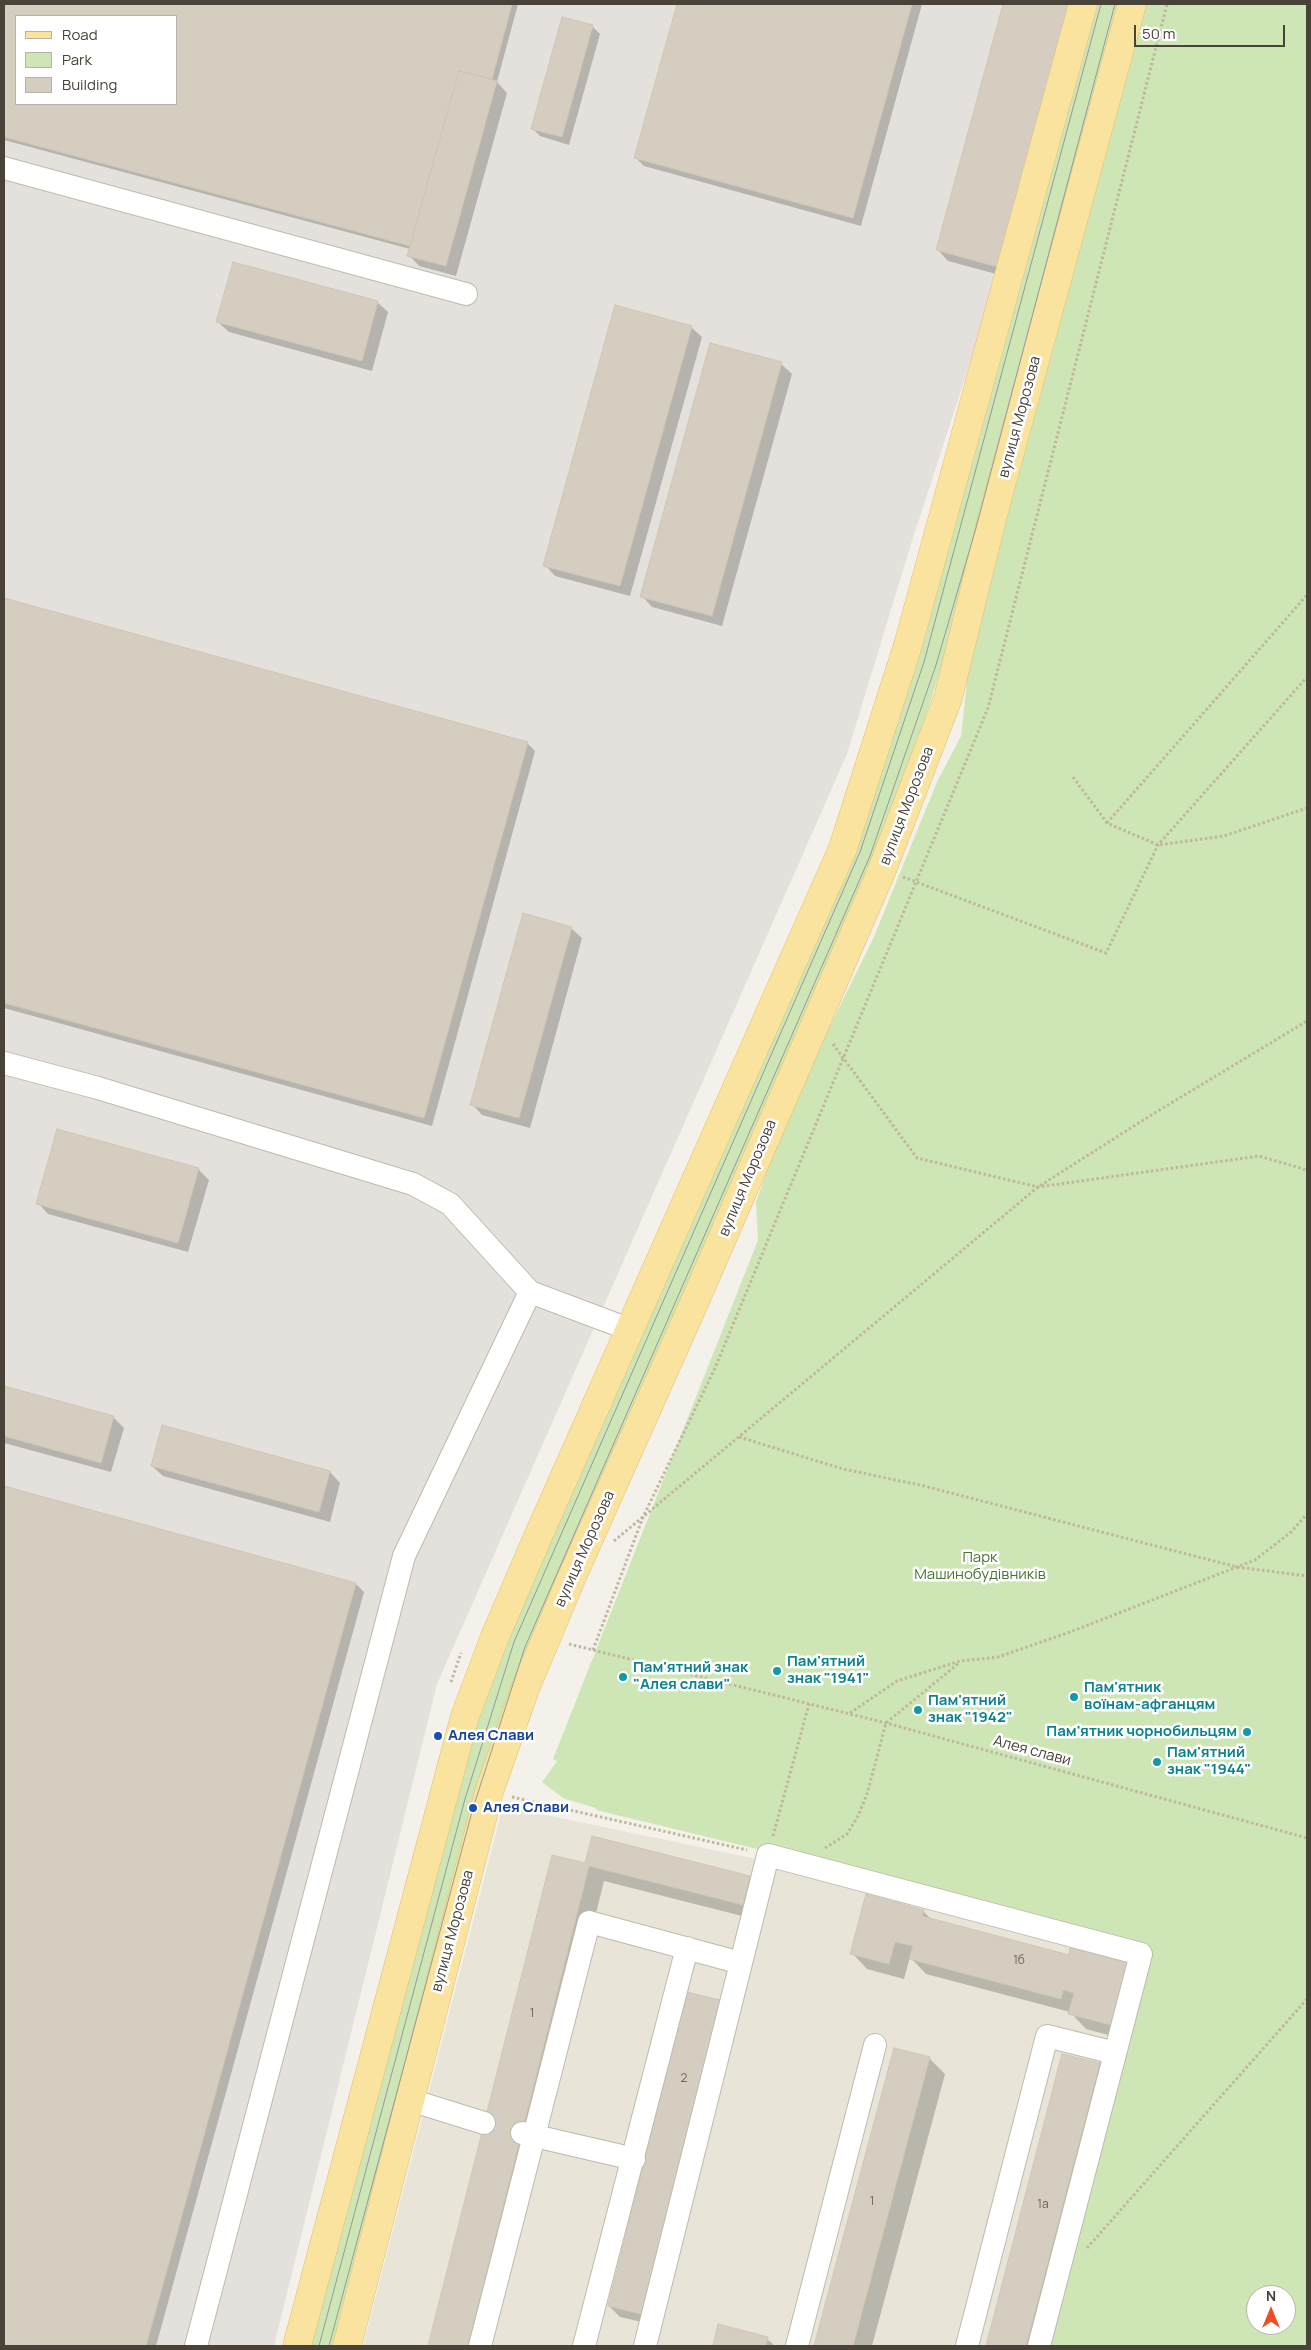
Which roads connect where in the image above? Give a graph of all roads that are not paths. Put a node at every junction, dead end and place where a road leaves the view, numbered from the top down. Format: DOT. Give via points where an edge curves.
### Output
graph roads {
  1 [pos="1083,4"];
  2 [pos="1132,4"];
  3 [pos="4,168"];
  4 [pos="466,294"];
  5 [pos="4,1063"];
  6 [pos="530,1292"];
  7 [pos="631,1330"];
  8 [pos="687,1948"];
  9 [pos="741,1963"];
  10 [pos="875,2044"];
  11 [pos="1115,2053"];
  12 [pos="410,2100"];
  13 [pos="484,2123"];
  14 [pos="528,2134"];
  15 [pos="634,2159"];
  16 [pos="196,2346"];
  17 [pos="296,2346"];
  18 [pos="347,2346"];
  19 [pos="480,2346"];
  20 [pos="584,2346"];
  21 [pos="645,2346"];
  22 [pos="797,2346"];
  23 [pos="967,2346"];
  24 [pos="1039,2346"];
  1 -- 7 [label="main road" via="908,645 842,848"];
  2 -- 12 [label="main road, вулиця Морозова" via="993,515 948,698 882,870 525,1689 489,1792"];
  3 -- 4 [label="lane"];
  5 -- 6 [label="lane" via="98,1088 413,1184 450,1204"];
  6 -- 7 [label="lane"];
  6 -- 16 [label="lane" via="404,1556"];
  7 -- 17 [label="main road" via="494,1639 465,1716"];
  8 -- 9 [label="lane"];
  8 -- 14 [label="lane" via="589,1922"];
  8 -- 15 [label="lane"];
  9 -- 11 [label="lane" via="768,1855 1141,1954"];
  9 -- 21 [label="lane"];
  10 -- 22 [label="lane"];
  11 -- 23 [label="lane" via="1047,2036"];
  11 -- 24 [label="lane"];
  12 -- 13 [label="lane"];
  12 -- 18 [label="main road, вулиця Морозова"];
  14 -- 15 [label="lane"];
  14 -- 19 [label="lane"];
  15 -- 20 [label="lane"];
}
